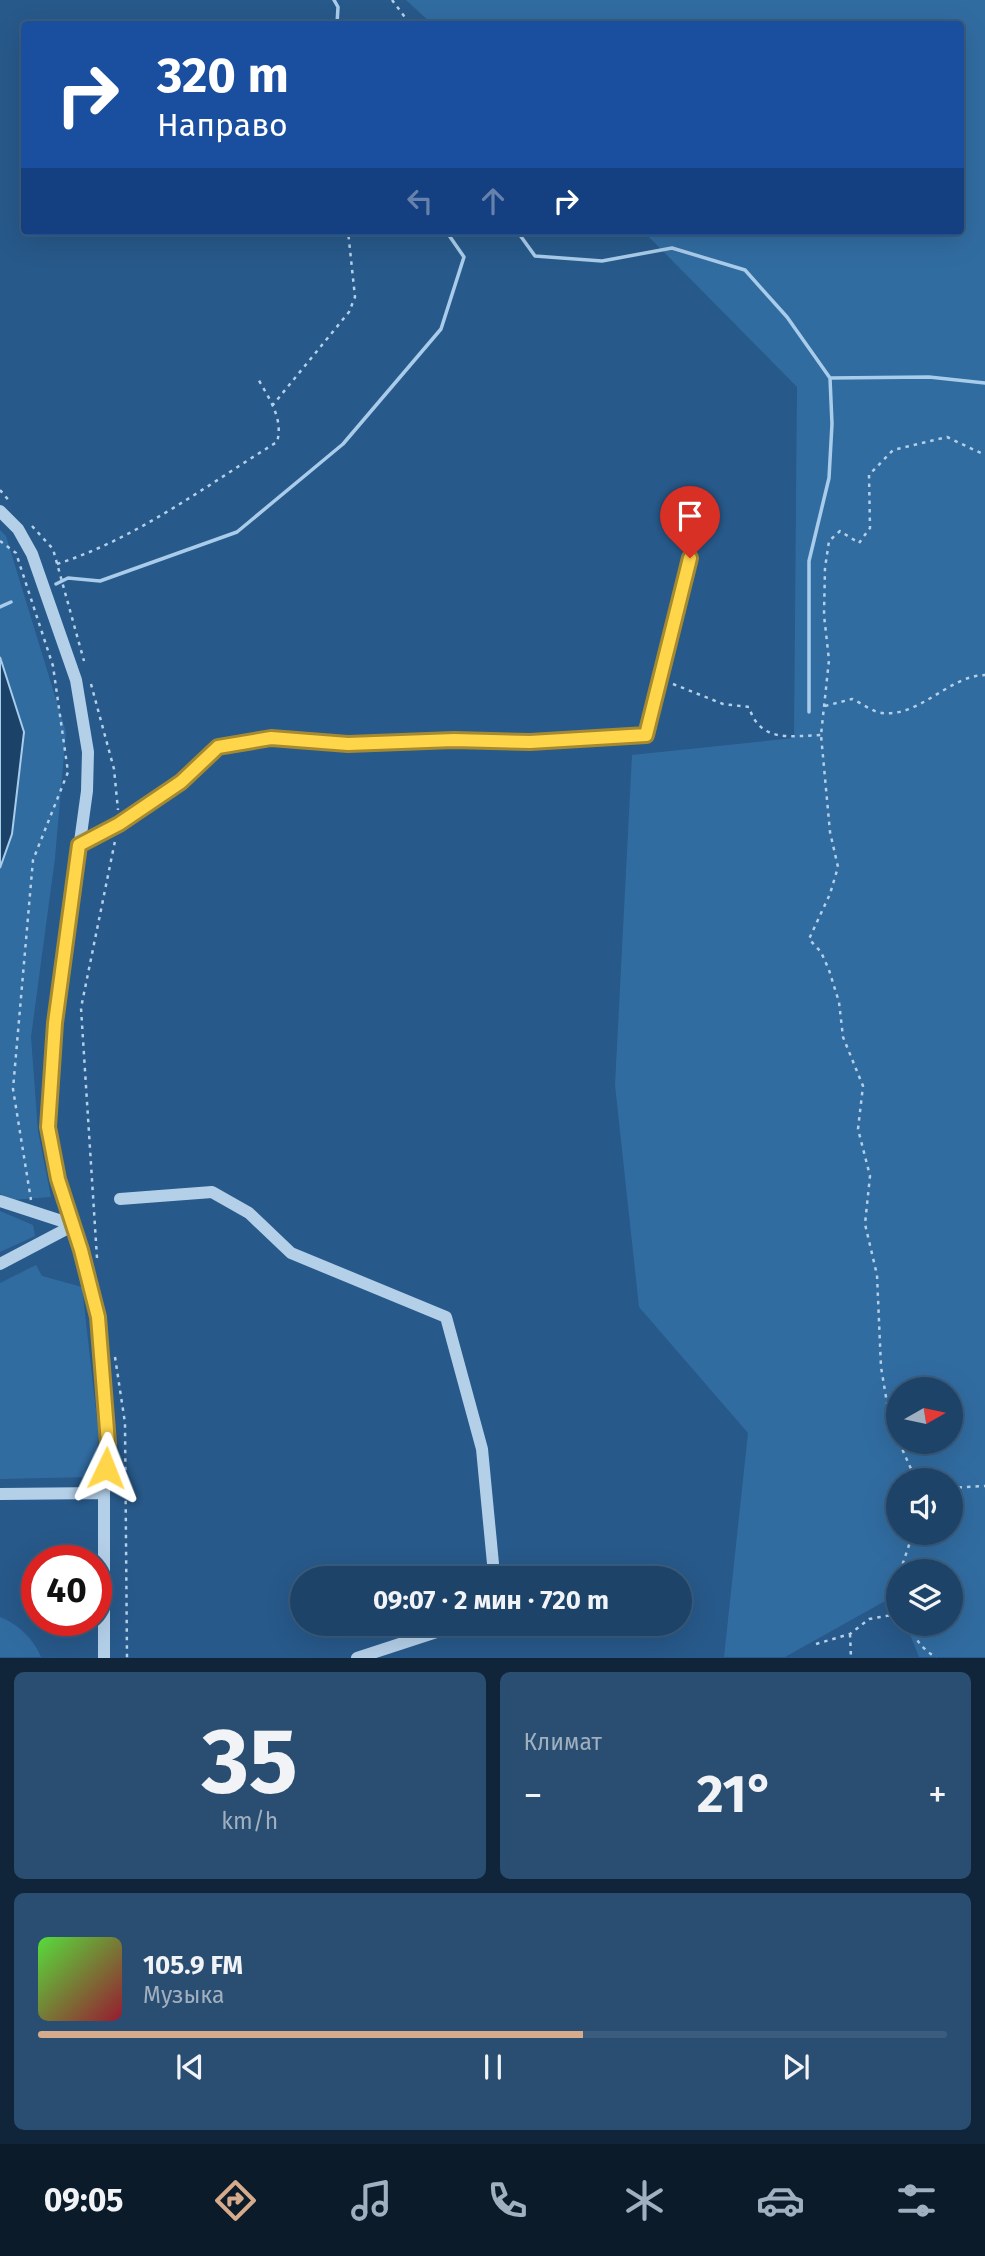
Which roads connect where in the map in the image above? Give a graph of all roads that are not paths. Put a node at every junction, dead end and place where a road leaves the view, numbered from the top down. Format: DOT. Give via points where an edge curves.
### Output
graph roads {
  1 [pos="0,511"];
  2 [pos="690,558"];
  3 [pos="79,845"];
  4 [pos="120,1199"];
  5 [pos="0,1200"];
  6 [pos="74,1225"];
  7 [pos="0,1264"];
  8 [pos="104,1493"];
  9 [pos="0,1494"];
  10 [pos="493,1566"];
  11 [pos="423,1636"];
  12 [pos="104,1657"];
  13 [pos="357,1657"];
  1 -- 3 [label="street" via="18,529 32,554 76,681 88,752"];
  2 -- 3 [label="street" via="646,735 348,744 271,738 218,747 181,782"];
  3 -- 6 [label="street" via="55,1023 48,1127 58,1179"];
  4 -- 10 [label="street" via="212,1192 248,1213 291,1253 446,1317 482,1449"];
  5 -- 6 [label="street"];
  6 -- 7 [label="street"];
  6 -- 8 [label="street" via="98,1317 108,1443"];
  8 -- 9 [label="street"];
  8 -- 12 [label="street"];
  11 -- 13 [label="street"];
}
